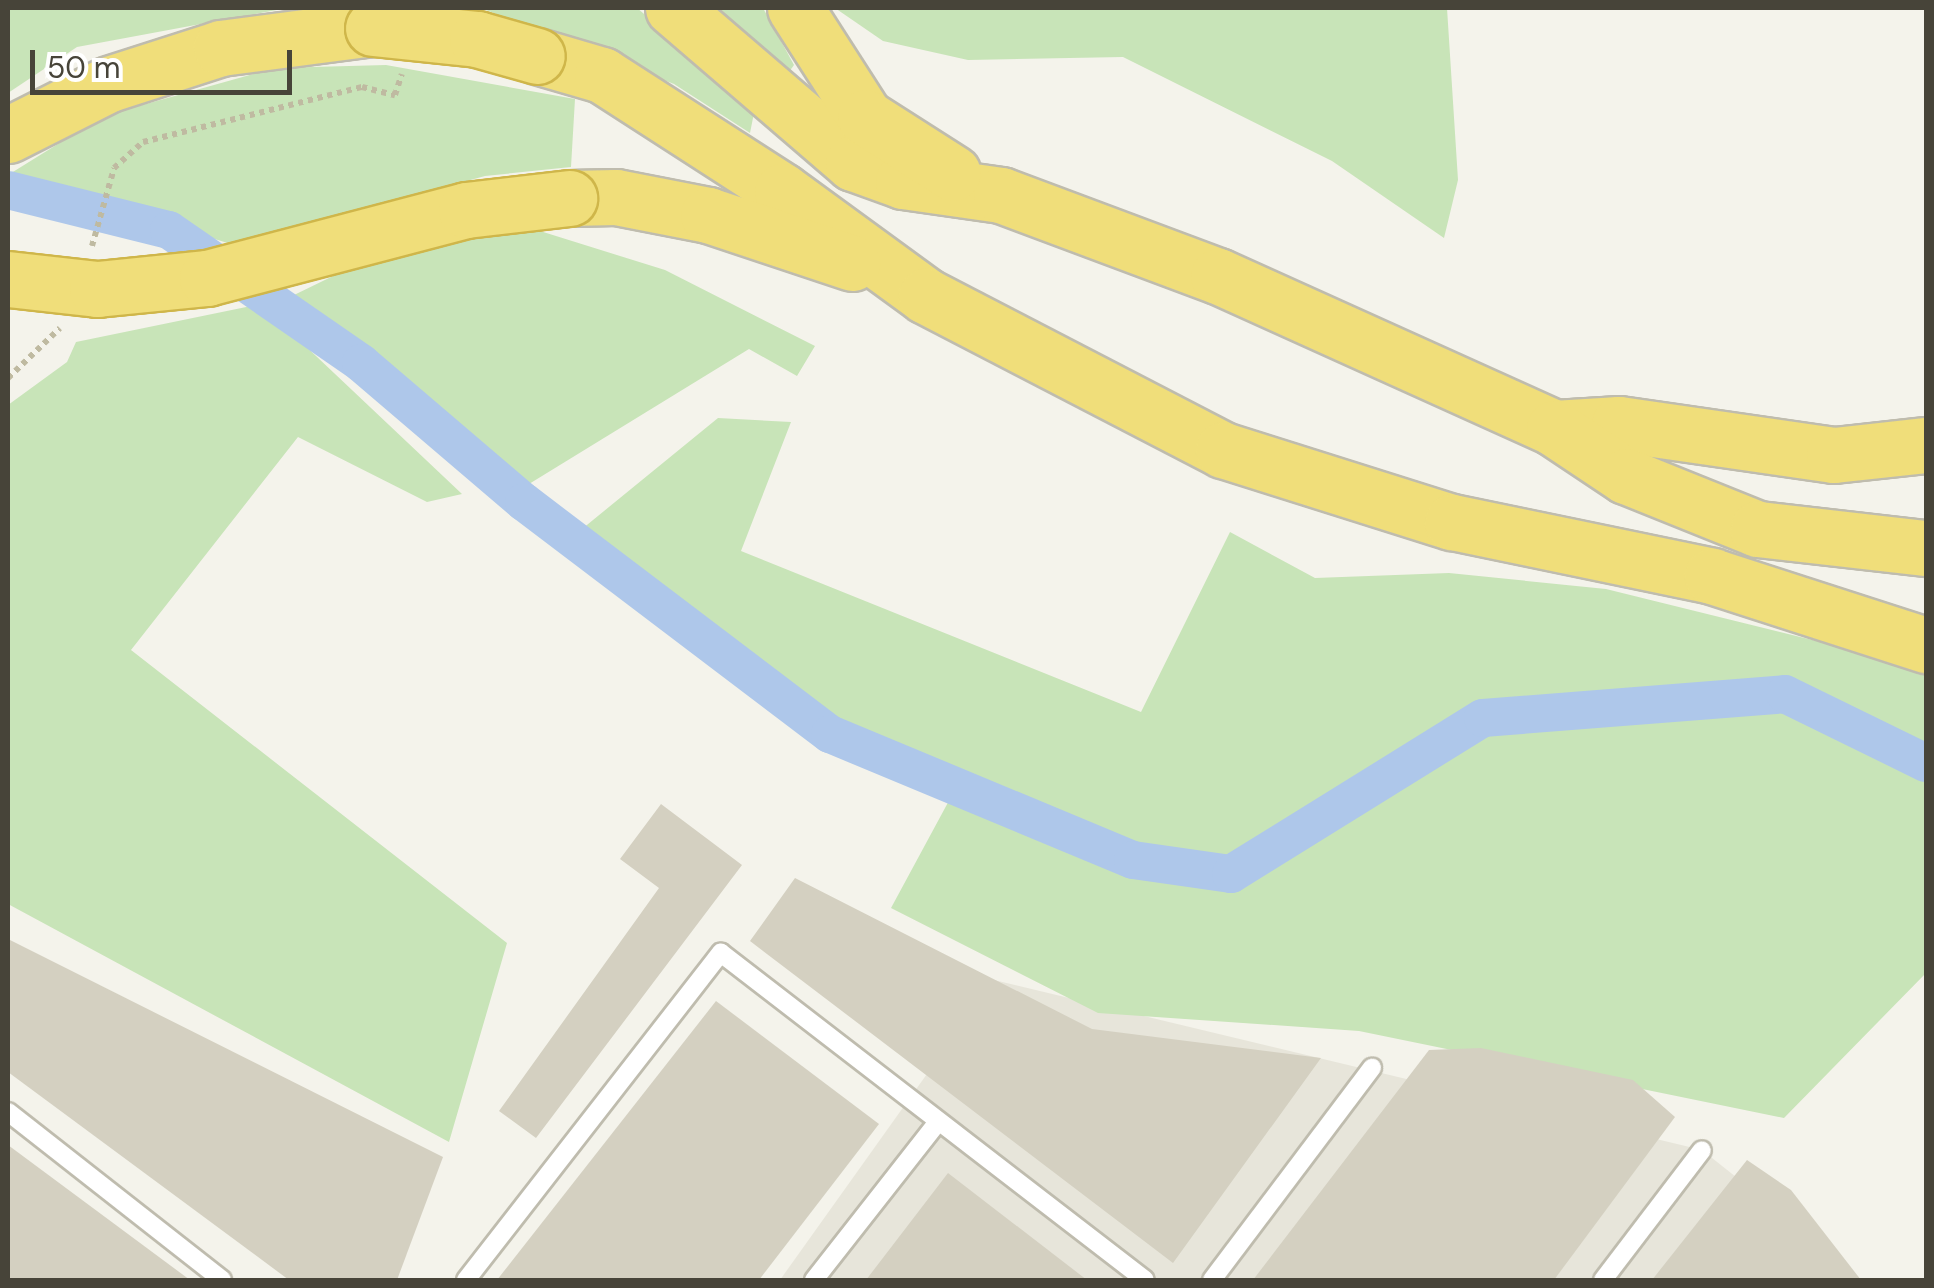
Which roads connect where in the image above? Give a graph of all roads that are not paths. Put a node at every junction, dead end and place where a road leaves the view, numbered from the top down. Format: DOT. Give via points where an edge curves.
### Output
graph roads {
  1 [pos="673,8"];
  2 [pos="795,8"];
  3 [pos="16,129"];
  4 [pos="1000,196"];
  5 [pos="8,279"];
  6 [pos="926,296"];
  7 [pos="1554,428"];
  8 [pos="1926,445"];
  9 [pos="1926,548"];
  10 [pos="1712,576"];
  11 [pos="1926,583"];
  12 [pos="1926,646"];
  13 [pos="1372,1068"];
  14 [pos="8,1112"];
  15 [pos="937,1124"];
  16 [pos="1702,1150"];
  17 [pos="222,1280"];
  18 [pos="466,1280"];
  19 [pos="814,1280"];
  20 [pos="1145,1280"];
  21 [pos="1212,1280"];
  22 [pos="1603,1280"];
  1 -- 4 [label="highway" via="854,164 903,181"];
  2 -- 4 [label="highway" via="865,117 902,146"];
  3 -- 6 [label="highway, bridge" via="109,84 221,48 478,39 602,75 666,112"];
  4 -- 7 [label="highway" via="1218,276"];
  5 -- 6 [label="highway, bridge" via="97,289 208,278 466,210 616,197 825,251"];
  6 -- 10 [label="highway" via="1157,420 1298,479 1452,522"];
  7 -- 8 [label="highway" via="1619,424 1834,454"];
  7 -- 9 [label="highway" via="1626,476 1758,529"];
  10 -- 11 [label="highway"];
  10 -- 12 [label="highway"];
  13 -- 21 [label="lane"];
  14 -- 17 [label="lane"];
  15 -- 18 [label="lane" via="721,953"];
  15 -- 19 [label="lane"];
  15 -- 20 [label="lane"];
  16 -- 22 [label="lane"];
}
